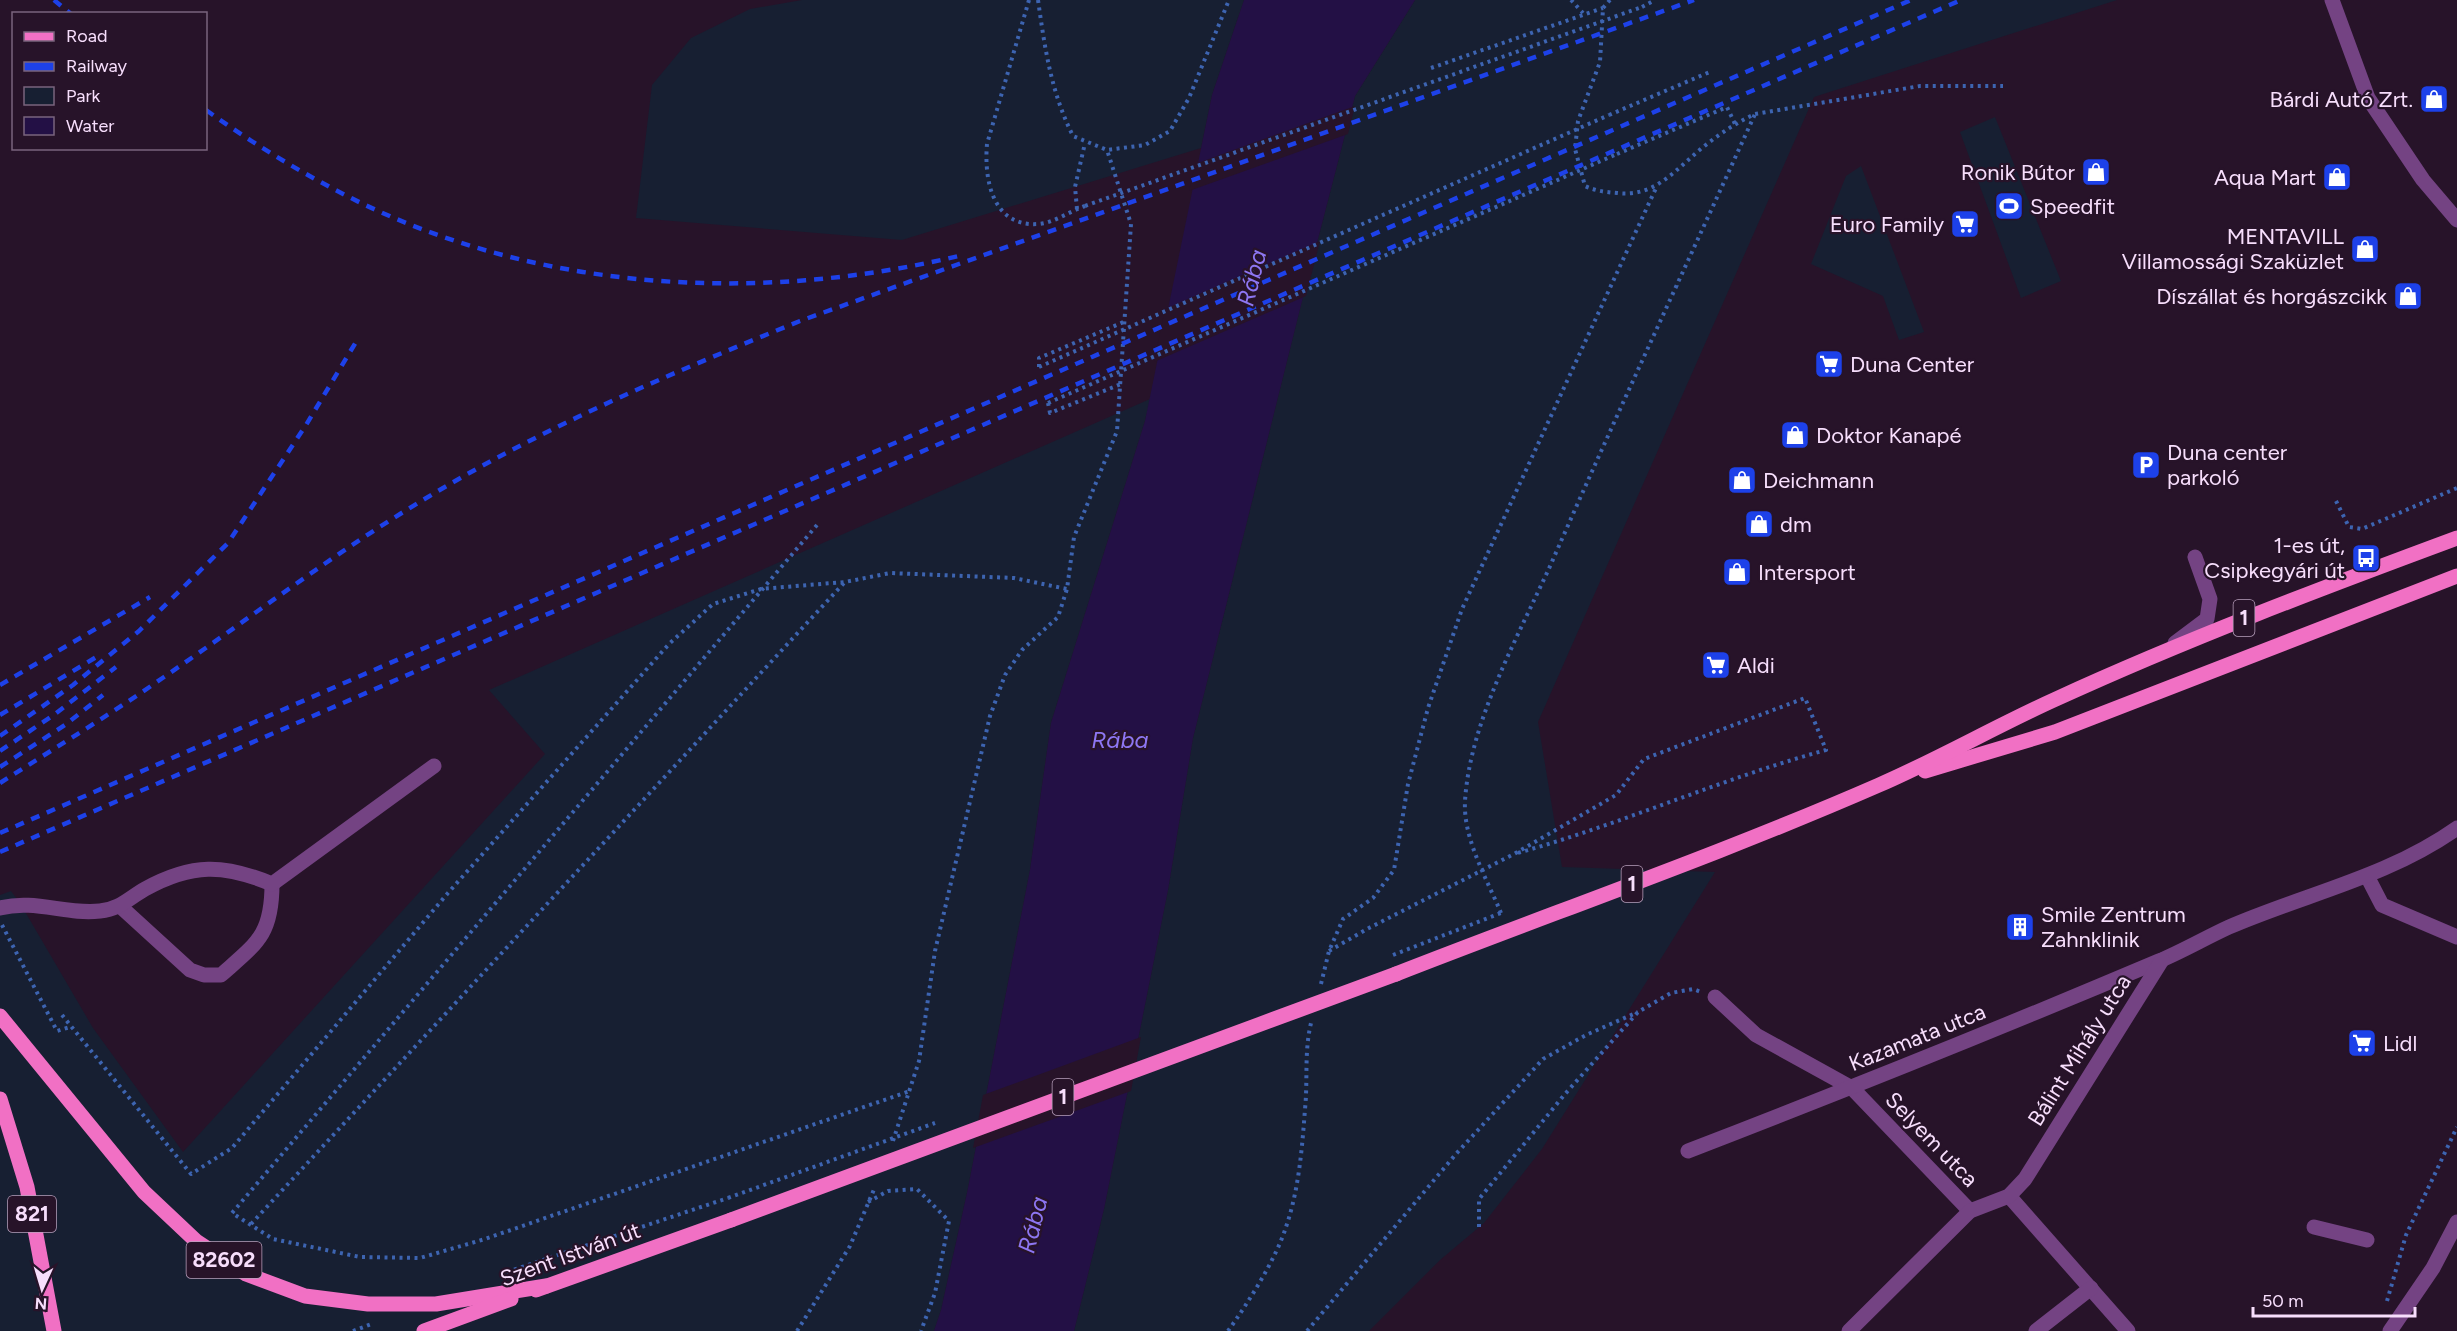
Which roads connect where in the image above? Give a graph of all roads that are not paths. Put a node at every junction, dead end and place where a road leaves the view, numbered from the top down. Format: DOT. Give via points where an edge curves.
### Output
graph roads {
  1 [pos="2332,0"];
  2 [pos="2457,220"];
  3 [pos="2457,538"];
  4 [pos="2195,557"];
  5 [pos="2457,576"];
  6 [pos="2164,651"];
  7 [pos="434,766"];
  8 [pos="1882,784"];
  9 [pos="2457,828"];
  10 [pos="2367,876"];
  11 [pos="272,884"];
  12 [pos="121,907"];
  13 [pos="0,908"];
  14 [pos="2457,936"];
  15 [pos="2162,960"];
  16 [pos="1715,997"];
  17 [pos="0,1016"];
  18 [pos="1852,1088"];
  19 [pos="0,1099"];
  20 [pos="1688,1151"];
  21 [pos="2009,1196"];
  22 [pos="1970,1211"];
  23 [pos="2457,1222"];
  24 [pos="2314,1227"];
  25 [pos="2367,1240"];
  26 [pos="546,1286"];
  27 [pos="2091,1288"];
  28 [pos="54,1331"];
  29 [pos="424,1331"];
  30 [pos="1849,1331"];
  31 [pos="2036,1331"];
  32 [pos="2128,1331"];
  33 [pos="2390,1331"];
  1 -- 2 [label="street" via="2368,98 2423,180"];
  3 -- 6 [label="main road, 1"];
  4 -- 6 [label="street" via="2210,599 2207,619"];
  5 -- 8 [label="main road, 1" via="2055,732"];
  6 -- 8 [label="main road, 1"];
  7 -- 11 [label="street"];
  8 -- 26 [label="main road, Szent István út / 1, bridge" via="1396,974"];
  9 -- 10 [label="street" via="2426,850"];
  10 -- 14 [label="street" via="2382,905"];
  10 -- 15 [label="street" via="2230,927"];
  11 -- 12 [label="street" via="242,872 212,868 190,871 144,889"];
  11 -- 12 [label="street" via="269,924 253,946 222,975 190,970"];
  12 -- 13 [label="street" via="99,912 20,903"];
  15 -- 18 [label="street, Kazamata utca"];
  15 -- 21 [label="street, Bálint Mihály utca" via="2025,1179"];
  16 -- 18 [label="street, Selyem utca" via="1756,1035"];
  17 -- 26 [label="main road, 82602" via="144,1192 196,1241 246,1274 305,1296 368,1304 436,1304"];
  18 -- 20 [label="street, Kazamata utca"];
  18 -- 22 [label="street, Selyem utca"];
  19 -- 28 [label="main road, 821" via="27,1187"];
  21 -- 22 [label="street, Bálint Mihály utca"];
  21 -- 27 [label="street, Selyem utca"];
  22 -- 30 [label="street, Bálint Mihály utca"];
  23 -- 33 [label="street" via="2433,1268"];
  24 -- 25 [label="street"];
  26 -- 29 [label="main road, Szent István út / 1"];
  27 -- 31 [label="street"];
  27 -- 32 [label="street, Selyem utca"];
}
